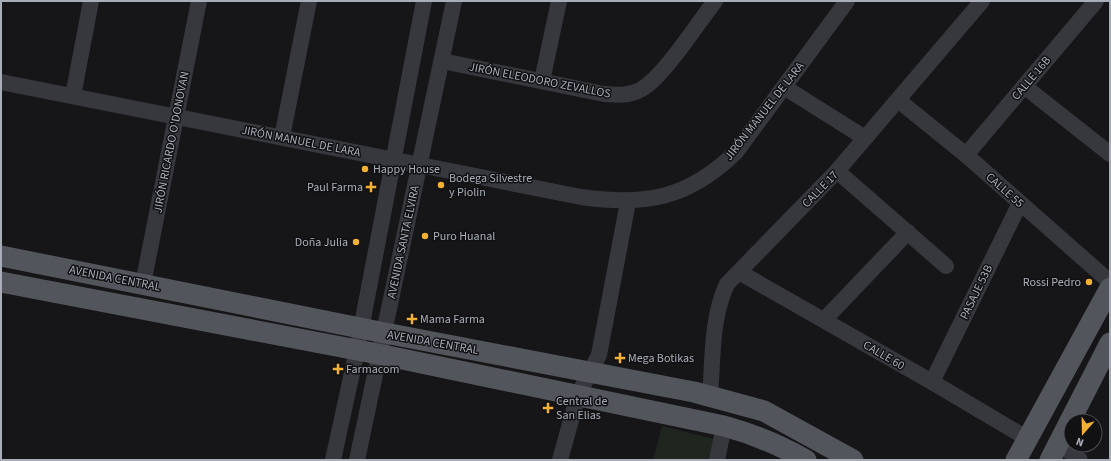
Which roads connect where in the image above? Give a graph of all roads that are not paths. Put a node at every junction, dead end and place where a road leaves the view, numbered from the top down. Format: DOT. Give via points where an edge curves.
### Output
graph roads {
  1 [pos="92,1"];
  2 [pos="199,1"];
  3 [pos="309,1"];
  4 [pos="424,1"];
  5 [pos="454,1"];
  6 [pos="559,1"];
  7 [pos="715,1"];
  8 [pos="847,1"];
  9 [pos="982,1"];
  10 [pos="1096,1"];
  11 [pos="442,61"];
  12 [pos="542,81"];
  13 [pos="1,82"];
  14 [pos="784,86"];
  15 [pos="1024,86"];
  16 [pos="73,96"];
  17 [pos="898,100"];
  18 [pos="176,116"];
  19 [pos="282,137"];
  20 [pos="865,138"];
  21 [pos="1110,154"];
  22 [pos="966,155"];
  23 [pos="394,159"];
  24 [pos="420,164"];
  25 [pos="837,171"];
  26 [pos="628,202"];
  27 [pos="1020,203"];
  28 [pos="908,232"];
  29 [pos="1,256"];
  30 [pos="946,266"];
  31 [pos="739,272"];
  32 [pos="1,282"];
  33 [pos="1110,282"];
  34 [pos="143,284"];
  35 [pos="1110,288"];
  36 [pos="824,320"];
  37 [pos="362,328"];
  38 [pos="385,333"];
  39 [pos="1110,343"];
  40 [pos="357,350"];
  41 [pos="378,354"];
  42 [pos="590,372"];
  43 [pos="932,382"];
  44 [pos="578,396"];
  45 [pos="710,397"];
  46 [pos="724,426"];
  47 [pos="1028,439"];
  48 [pos="1054,452"];
  49 [pos="334,460"];
  50 [pos="357,460"];
  51 [pos="560,460"];
  52 [pos="717,460"];
  53 [pos="806,460"];
  54 [pos="853,460"];
  55 [pos="1016,460"];
  56 [pos="1080,460"];
  1 -- 16 [label="street"];
  2 -- 18 [label="street, JIRÓN RICARDO O'DONOVAN"];
  3 -- 19 [label="street"];
  4 -- 23 [label="street, AVENIDA SANTA ELVIRA"];
  5 -- 11 [label="street, AVENIDA SANTA ELVIRA"];
  6 -- 12 [label="street"];
  7 -- 12 [label="street, JIRÓN ELEODORO ZEVALLOS" via="661,72 639,91 610,94"];
  8 -- 14 [label="street, JIRÓN MANUEL DE LARA"];
  9 -- 17 [label="street, CALLE 17"];
  10 -- 15 [label="street, CALLE 16B"];
  11 -- 12 [label="street, JIRÓN ELEODORO ZEVALLOS"];
  11 -- 24 [label="street, AVENIDA SANTA ELVIRA"];
  13 -- 16 [label="street, JIRÓN MANUEL DE LARA"];
  14 -- 20 [label="street"];
  14 -- 26 [label="street, JIRÓN MANUEL DE LARA" via="736,152 716,169 699,181 676,191 649,200"];
  15 -- 21 [label="street"];
  15 -- 22 [label="street, CALLE 16B"];
  16 -- 18 [label="street, JIRÓN MANUEL DE LARA"];
  17 -- 20 [label="street, CALLE 17"];
  17 -- 22 [label="street, CALLE 55"];
  18 -- 19 [label="street, JIRÓN MANUEL DE LARA"];
  18 -- 34 [label="street, JIRÓN RICARDO O'DONOVAN"];
  19 -- 23 [label="street, JIRÓN MANUEL DE LARA"];
  20 -- 25 [label="street, CALLE 17"];
  22 -- 27 [label="street, CALLE 55"];
  23 -- 24 [label="street, JIRÓN MANUEL DE LARA"];
  23 -- 37 [label="street, AVENIDA SANTA ELVIRA"];
  24 -- 26 [label="street, JIRÓN MANUEL DE LARA" via="581,197"];
  24 -- 38 [label="street, AVENIDA SANTA ELVIRA"];
  25 -- 28 [label="street"];
  25 -- 31 [label="street, CALLE 17"];
  26 -- 42 [label="street" via="599,354"];
  27 -- 33 [label="street, CALLE 55"];
  27 -- 43 [label="street, PASAJE 53B"];
  28 -- 30 [label="street"];
  28 -- 36 [label="street"];
  29 -- 34 [label="main road, AVENIDA CENTRAL"];
  31 -- 36 [label="street, CALLE 60"];
  31 -- 45 [label="street, CALLE 17" via="727,284 716,316"];
  32 -- 40 [label="main road, AVENIDA CENTRAL"];
  34 -- 37 [label="main road, AVENIDA CENTRAL"];
  35 -- 47 [label="main road"];
  36 -- 43 [label="street, CALLE 60"];
  37 -- 38 [label="main road, AVENIDA CENTRAL"];
  37 -- 40 [label="street, AVENIDA SANTA ELVIRA"];
  38 -- 41 [label="street, AVENIDA SANTA ELVIRA"];
  38 -- 42 [label="main road, AVENIDA CENTRAL"];
  39 -- 48 [label="main road"];
  40 -- 41 [label="main road, AVENIDA CENTRAL"];
  40 -- 49 [label="street, AVENIDA SANTA ELVIRA"];
  41 -- 44 [label="main road, AVENIDA CENTRAL"];
  41 -- 50 [label="street, AVENIDA SANTA ELVIRA"];
  42 -- 44 [label="street"];
  42 -- 45 [label="main road, AVENIDA CENTRAL"];
  43 -- 47 [label="street, CALLE 60"];
  44 -- 46 [label="main road, AVENIDA CENTRAL"];
  44 -- 51 [label="street"];
  45 -- 54 [label="main road, AVENIDA CENTRAL" via="764,412"];
  46 -- 52 [label="street"];
  46 -- 53 [label="main road, AVENIDA CENTRAL" via="746,432"];
  47 -- 55 [label="main road"];
  48 -- 56 [label="street"];
}
